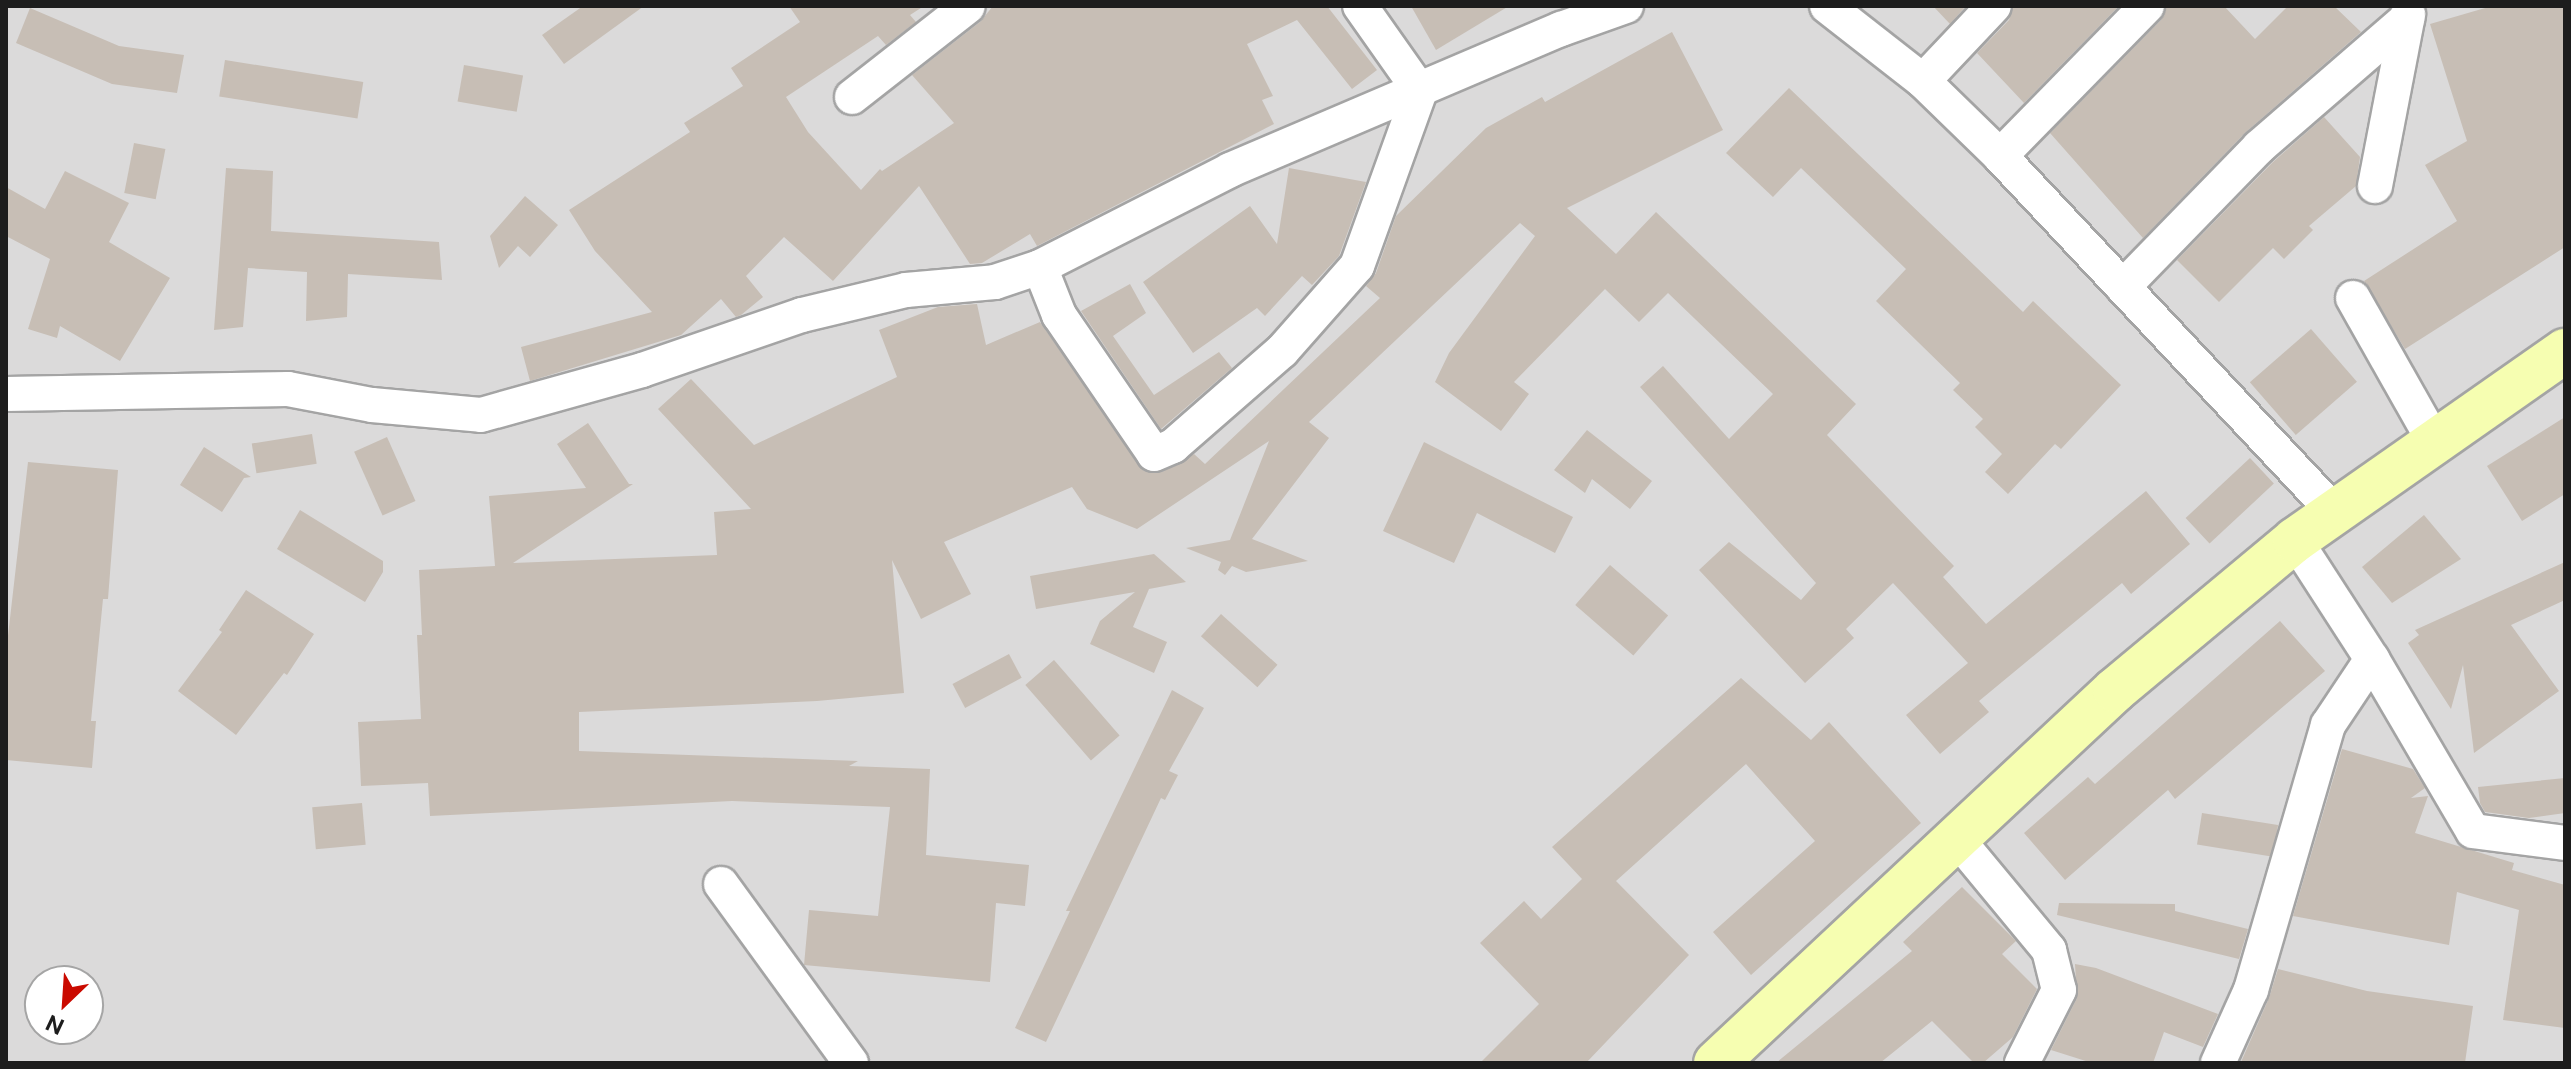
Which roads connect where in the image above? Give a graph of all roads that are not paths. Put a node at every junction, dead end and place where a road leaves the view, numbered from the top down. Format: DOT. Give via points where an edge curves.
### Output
graph roads {
  1 [pos="968,6"];
  2 [pos="1360,6"];
  3 [pos="1626,6"];
  4 [pos="1827,6"];
  5 [pos="1994,6"];
  6 [pos="2147,6"];
  7 [pos="2409,13"];
  8 [pos="1923,81"];
  9 [pos="1420,91"];
  10 [pos="852,97"];
  11 [pos="2000,156"];
  12 [pos="2375,186"];
  13 [pos="1040,267"];
  14 [pos="2123,287"];
  15 [pos="2353,298"];
  16 [pos="2565,351"];
  17 [pos="6,394"];
  18 [pos="2435,443"];
  19 [pos="2336,514"];
  20 [pos="2295,540"];
  21 [pos="2372,659"];
  22 [pos="1958,840"];
  23 [pos="2565,843"];
  24 [pos="721,884"];
  25 [pos="851,1063"];
  26 [pos="1716,1063"];
  27 [pos="2022,1063"];
  28 [pos="2218,1063"];
  1 -- 10 [label="street"];
  2 -- 9 [label="street"];
  3 -- 9 [label="street"];
  4 -- 8 [label="street"];
  5 -- 8 [label="street"];
  6 -- 11 [label="street"];
  7 -- 12 [label="street"];
  7 -- 14 [label="street" via="2259,147"];
  8 -- 11 [label="street"];
  9 -- 13 [label="street" via="1230,170"];
  9 -- 13 [label="street" via="1357,266 1282,351 1173,446 1154,454 1059,315"];
  11 -- 14 [label="street"];
  13 -- 17 [label="street" via="995,282 906,290 802,315 642,370 481,415 372,405 288,389"];
  14 -- 19 [label="street"];
  15 -- 18 [label="street"];
  16 -- 18 [label="street"];
  18 -- 19 [label="street"];
  19 -- 20 [label="street"];
  20 -- 21 [label="street"];
  20 -- 22 [label="street" via="2104,701"];
  21 -- 23 [label="street" via="2473,831"];
  21 -- 28 [label="street" via="2328,725 2251,990"];
  22 -- 26 [label="street"];
  22 -- 27 [label="street" via="2049,950 2059,990"];
  24 -- 25 [label="street"];
}
